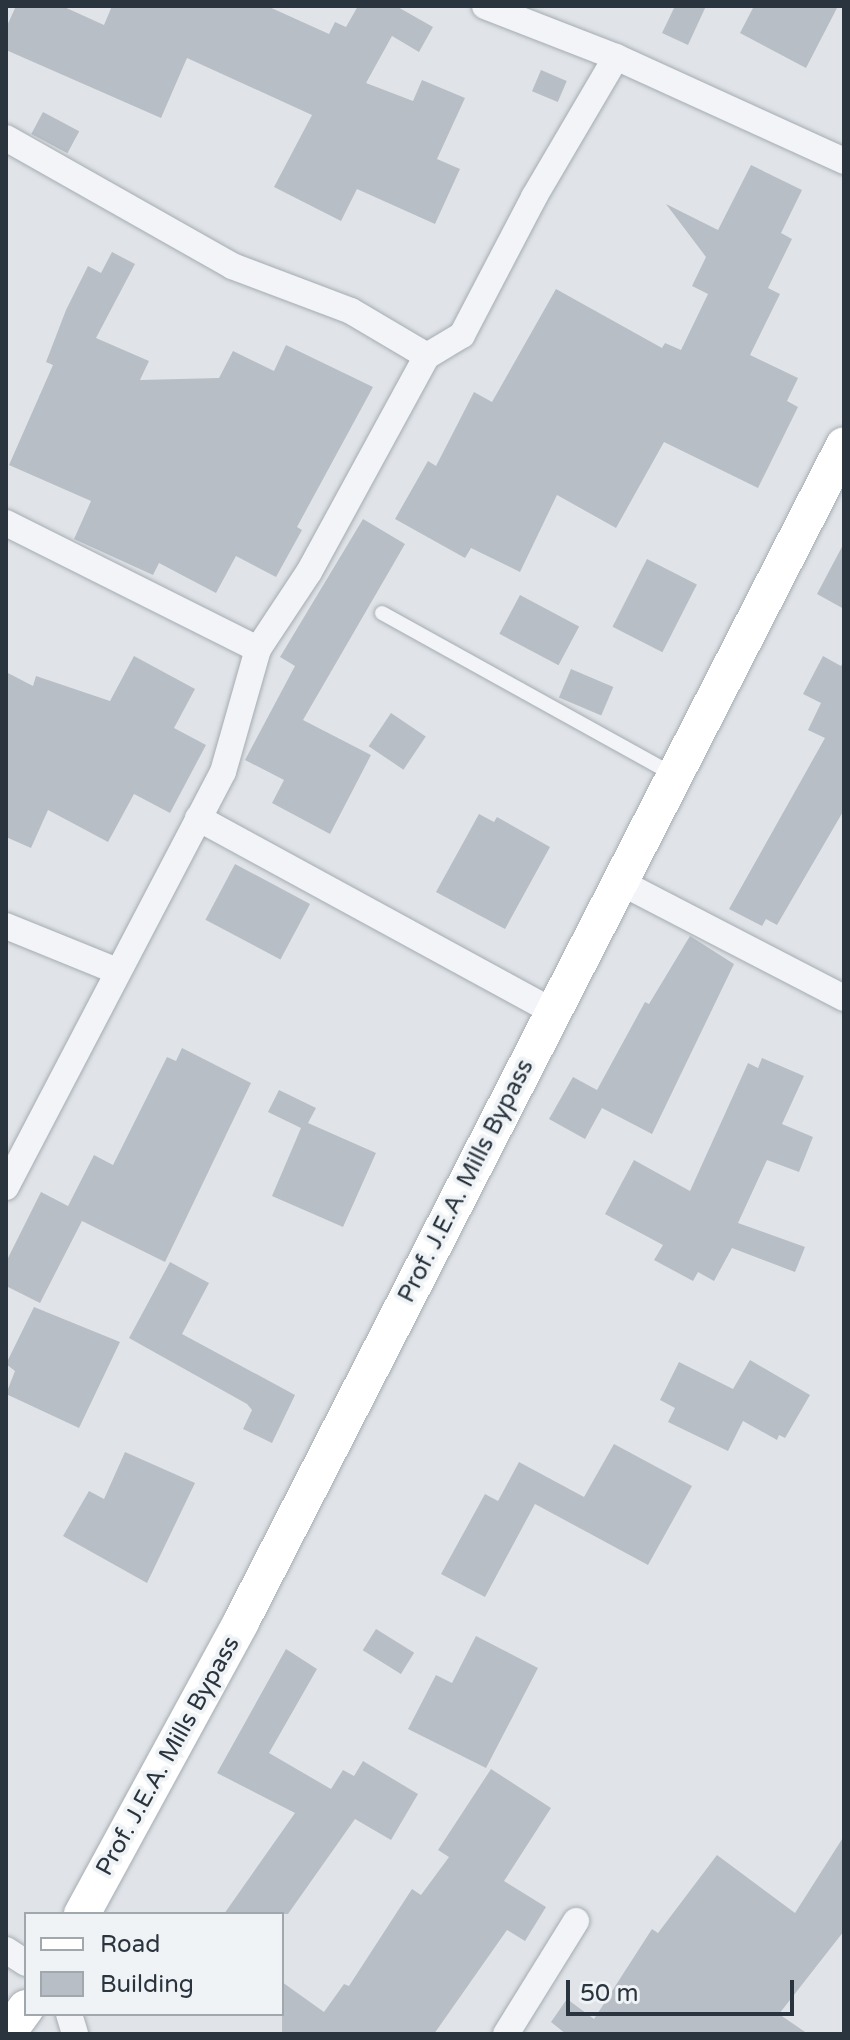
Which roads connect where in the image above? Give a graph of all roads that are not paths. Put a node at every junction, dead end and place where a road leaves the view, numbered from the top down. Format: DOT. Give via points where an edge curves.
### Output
graph roads {
  1 [pos="485,6"];
  2 [pos="616,57"];
  3 [pos="6,138"];
  4 [pos="844,161"];
  5 [pos="427,356"];
  6 [pos="844,445"];
  7 [pos="836,483"];
  8 [pos="6,523"];
  9 [pos="382,613"];
  10 [pos="258,649"];
  11 [pos="677,776"];
  12 [pos="198,818"];
  13 [pos="622,883"];
  14 [pos="6,926"];
  15 [pos="117,971"];
  16 [pos="844,998"];
  17 [pos="552,1011"];
  18 [pos="6,1187"];
  19 [pos="83,1912"];
  20 [pos="576,1921"];
  21 [pos="6,1950"];
  22 [pos="24,1962"];
  23 [pos="24,2011"];
  24 [pos="7,2034"];
  25 [pos="506,2034"];
  1 -- 2 [label="street"];
  2 -- 4 [label="street"];
  2 -- 5 [label="street" via="462,335"];
  3 -- 5 [label="street" via="232,266 351,311"];
  5 -- 10 [label="street" via="309,572"];
  6 -- 7 [label="street, Prof. J.E.A. Mills Bypass"];
  7 -- 11 [label="street, Prof. J.E.A. Mills Bypass"];
  8 -- 10 [label="street"];
  9 -- 11 [label="lane"];
  10 -- 12 [label="street" via="223,772"];
  11 -- 13 [label="street, Prof. J.E.A. Mills Bypass"];
  12 -- 15 [label="street"];
  12 -- 17 [label="street"];
  13 -- 16 [label="street"];
  13 -- 17 [label="street, Prof. J.E.A. Mills Bypass"];
  14 -- 15 [label="street"];
  15 -- 18 [label="street"];
  17 -- 19 [label="street, Prof. J.E.A. Mills Bypass" via="241,1622"];
  20 -- 25 [label="street"];
  21 -- 22 [label="street"];
  23 -- 24 [label="street"];
}
